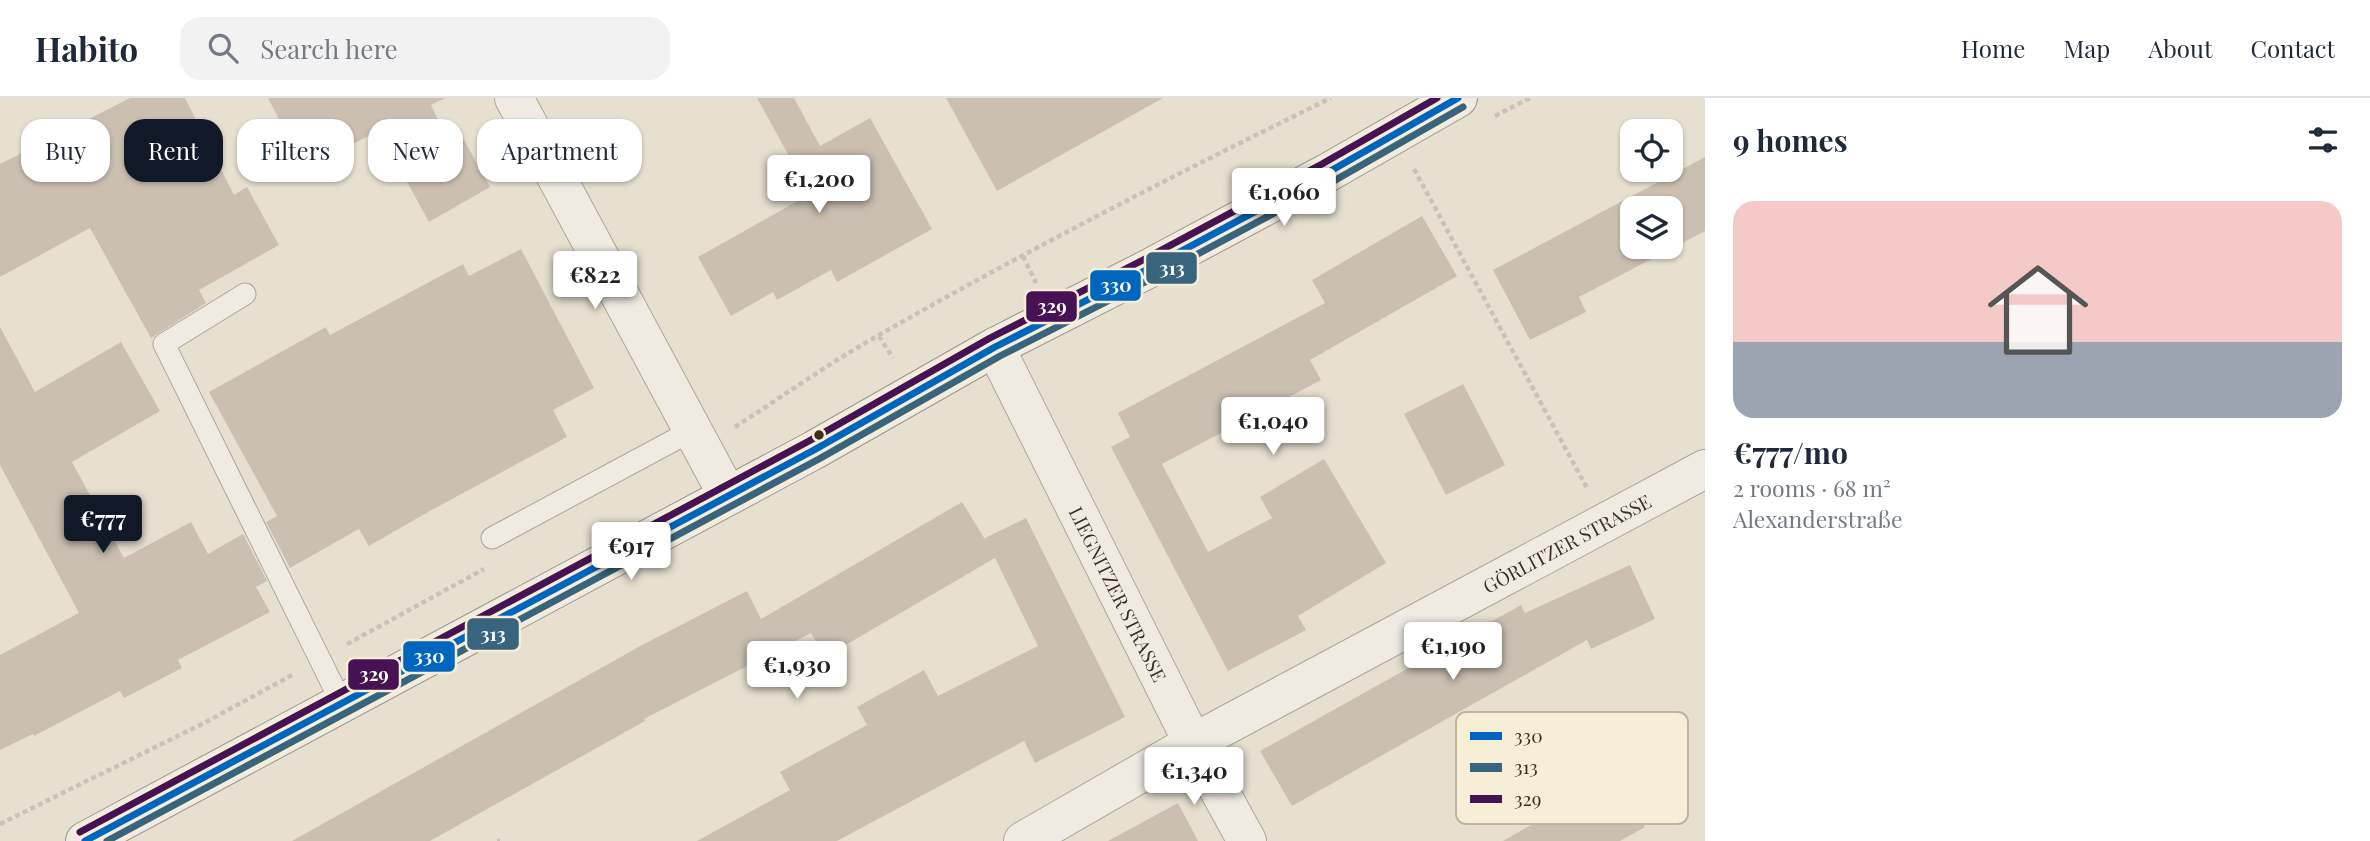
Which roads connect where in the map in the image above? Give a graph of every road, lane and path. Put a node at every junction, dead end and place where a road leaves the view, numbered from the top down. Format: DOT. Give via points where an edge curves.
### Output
graph roads {
  1 [pos="514,98"];
  2 [pos="1458,98"];
  3 [pos="1392,136"];
  4 [pos="245,294"];
  5 [pos="995,347"];
  6 [pos="693,430"];
  7 [pos="1705,469"];
  8 [pos="728,496"];
  9 [pos="1606,523"];
  10 [pos="492,538"];
  11 [pos="342,704"];
  12 [pos="1193,743"];
  13 [pos="85,841"];
  14 [pos="1023,841"];
  15 [pos="1247,841"];
  1 -- 6 [label="street"];
  2 -- 3 [label="street"];
  3 -- 5 [label="street"];
  3 -- 9 [label="path" via="1410,160"];
  4 -- 11 [label="lane" via="164,344"];
  5 -- 8 [label="street"];
  5 -- 12 [label="street, LIEGNITZER STRASSE"];
  6 -- 8 [label="street"];
  6 -- 10 [label="lane"];
  7 -- 9 [label="street, GÖRLITZER STRASSE"];
  8 -- 11 [label="street"];
  9 -- 12 [label="street, GÖRLITZER STRASSE"];
  11 -- 13 [label="street"];
  12 -- 14 [label="street, GÖRLITZER STRASSE"];
  12 -- 15 [label="street, LIEGNITZER STRASSE"];
}
